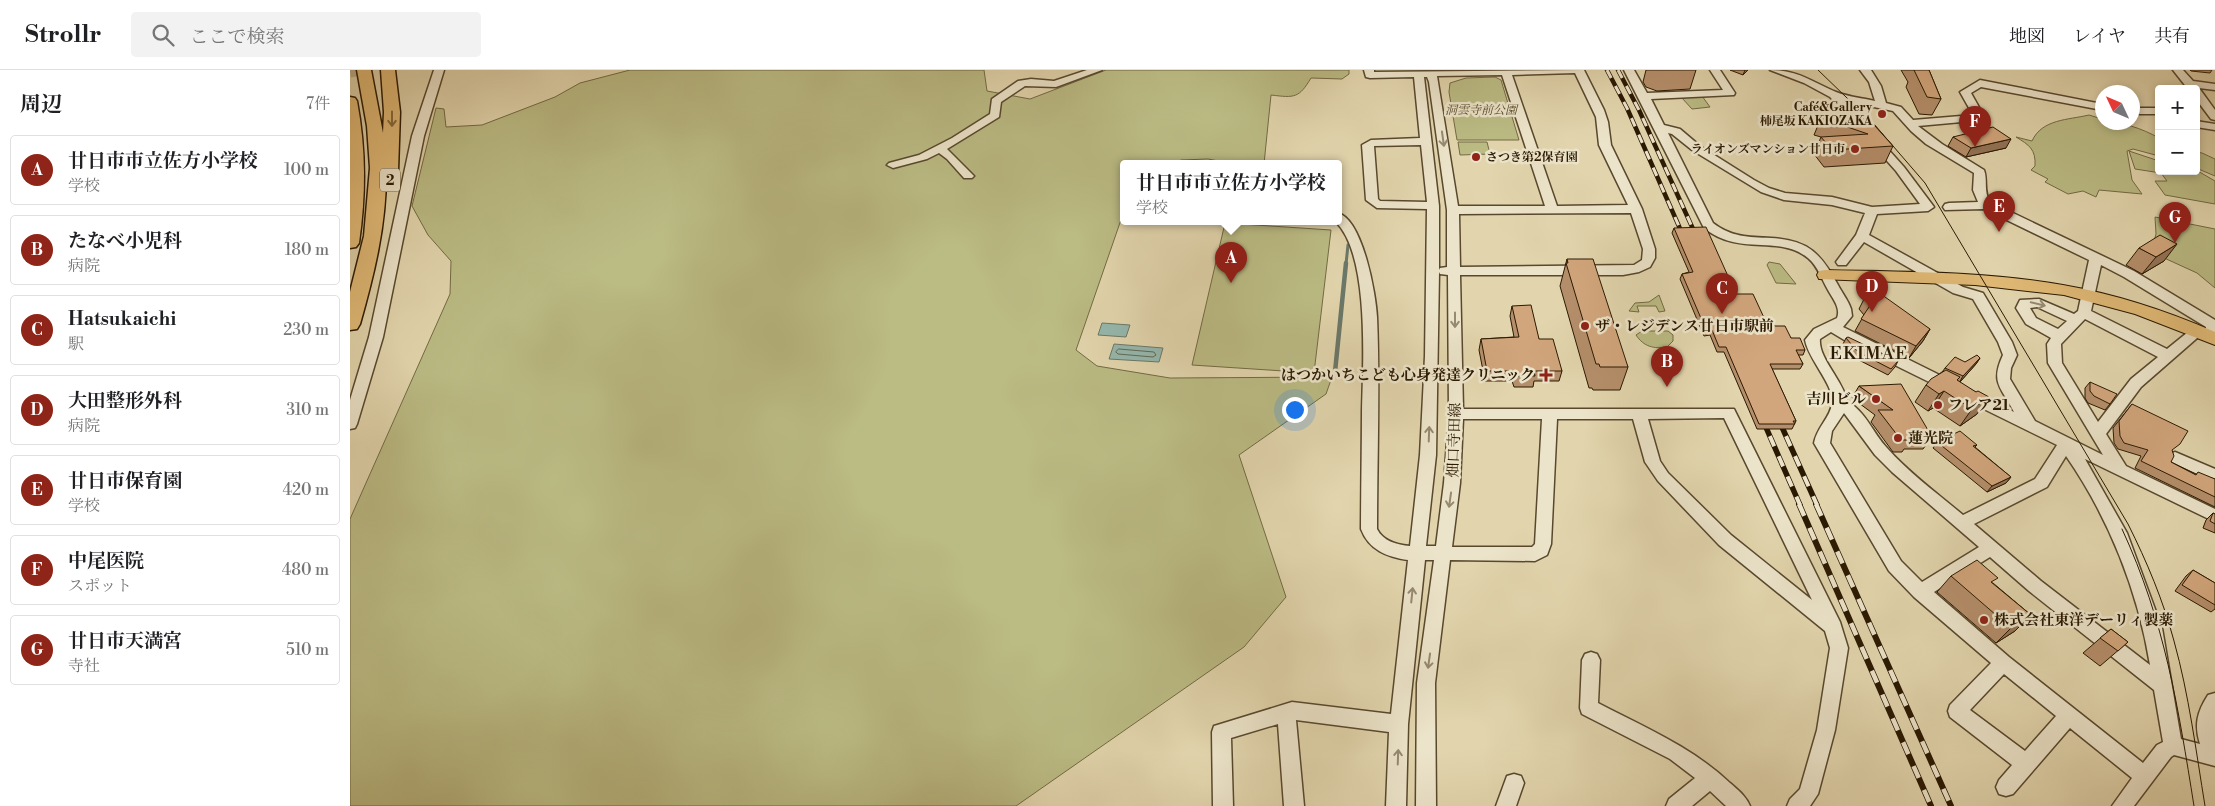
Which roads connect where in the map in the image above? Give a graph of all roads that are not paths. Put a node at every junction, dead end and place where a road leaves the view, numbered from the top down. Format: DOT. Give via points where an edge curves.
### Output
graph roads {
  1 [pos="364,70"];
  2 [pos="388,70"];
  3 [pos="439,70"];
  4 [pos="1097,70"];
  5 [pos="1369,70"];
  6 [pos="1578,70"];
  7 [pos="1628,70"];
  8 [pos="1715,70"];
  9 [pos="1775,70"];
  10 [pos="1865,70"];
  11 [pos="1980,70"];
  12 [pos="2178,70"];
  13 [pos="1425,72"];
  14 [pos="1506,72"];
  15 [pos="1980,83"];
  16 [pos="2191,85"];
  17 [pos="2215,87"];
  18 [pos="2200,88"];
  19 [pos="1834,95"];
  20 [pos="1644,96"];
  21 [pos="2200,96"];
  22 [pos="350,101"];
  23 [pos="1881,106"];
  24 [pos="2095,106"];
  25 [pos="2140,111"];
  26 [pos="2155,111"];
  27 [pos="2215,117"];
  28 [pos="1910,122"];
  29 [pos="2200,125"];
  30 [pos="2215,127"];
  31 [pos="1660,128"];
  32 [pos="1427,141"];
  33 [pos="940,149"];
  34 [pos="893,165"];
  35 [pos="968,176"];
  36 [pos="350,192"];
  37 [pos="1986,205"];
  38 [pos="1433,206"];
  39 [pos="1949,207"];
  40 [pos="1552,209"];
  41 [pos="1636,209"];
  42 [pos="356,210"];
  43 [pos="1453,210"];
  44 [pos="1872,211"];
  45 [pos="1342,221"];
  46 [pos="1862,236"];
  47 [pos="350,243"];
  48 [pos="2096,259"];
  49 [pos="1842,262"];
  50 [pos="1455,271"];
  51 [pos="1433,272"];
  52 [pos="1825,275"];
  53 [pos="1938,279"];
  54 [pos="361,286"];
  55 [pos="2087,295"];
  56 [pos="2080,317"];
  57 [pos="350,324"];
  58 [pos="1832,326"];
  59 [pos="2208,335"];
  60 [pos="2059,336"];
  61 [pos="2167,355"];
  62 [pos="1840,404"];
  63 [pos="1456,414"];
  64 [pos="1550,414"];
  65 [pos="1639,414"];
  66 [pos="350,424"];
  67 [pos="2030,426"];
  68 [pos="2098,434"];
  69 [pos="2066,444"];
  70 [pos="2175,458"];
  71 [pos="2121,471"];
  72 [pos="2215,476"];
  73 [pos="2215,516"];
  74 [pos="1961,523"];
  75 [pos="1990,548"];
  76 [pos="1416,554"];
  77 [pos="1443,554"];
  78 [pos="1920,592"];
  79 [pos="1833,627"];
  80 [pos="1591,660"];
  81 [pos="2003,663"];
  82 [pos="2162,685"];
  83 [pos="2215,701"];
  84 [pos="1286,712"];
  85 [pos="2068,716"];
  86 [pos="1399,724"];
  87 [pos="2173,746"];
  88 [pos="2214,756"];
  89 [pos="2027,765"];
  90 [pos="2145,776"];
  91 [pos="1711,778"];
  92 [pos="1514,783"];
  93 [pos="2006,787"];
  94 [pos="1223,806"];
  95 [pos="1294,806"];
  96 [pos="1396,806"];
  97 [pos="1426,806"];
  98 [pos="1506,806"];
  99 [pos="1676,806"];
  100 [pos="1740,806"];
  101 [pos="1797,806"];
  102 [pos="2122,806"];
  1 -- 54 [label="highway, 2" via="378,169 375,223"];
  2 -- 54 [label="highway, 2, one-way" via="392,112 388,194 376,244"];
  3 -- 66 [label="street" via="418,136 376,337"];
  4 -- 33 [label="street" via="1050,86 1028,82 1020,84 996,102 995,116"];
  5 -- 13 [label="street" via="1370,75"];
  6 -- 14 [label="street"];
  6 -- 41 [label="street" via="1603,121 1604,144"];
  7 -- 20 [label="street"];
  8 -- 20 [label="street" via="1730,92"];
  9 -- 19 [label="street" via="1808,81"];
  10 -- 23 [label="street" via="1880,96"];
  11 -- 15 [label="street"];
  12 -- 16 [label="street"];
  13 -- 14 [label="street"];
  13 -- 32 [label="street"];
  13 -- 43 [label="street, 畑口寺田線, one-way"];
  14 -- 40 [label="street"];
  15 -- 24 [label="street" via="2017,93"];
  15 -- 28 [label="street" via="1965,92 1980,118"];
  17 -- 18 [label="street"];
  19 -- 23 [label="street"];
  19 -- 44 [label="street" via="1900,169 1928,207"];
  20 -- 31 [label="street"];
  21 -- 27 [label="street"];
  22 -- 42 [label="highway, 2" via="357,138"];
  23 -- 28 [label="street" via="1897,109"];
  25 -- 26 [label="street"];
  28 -- 37 [label="street" via="1933,144 1980,172 1979,196"];
  29 -- 30 [label="street"];
  31 -- 44 [label="street" via="1676,131 1696,148 1765,190"];
  31 -- 52 [label="street" via="1711,229 1737,241 1780,242 1797,246 1815,258"];
  32 -- 38 [label="street"];
  32 -- 38 [label="street" via="1368,145 1372,200 1377,204"];
  33 -- 34 [label="street" via="923,158"];
  33 -- 35 [label="street"];
  36 -- 42 [label="highway, 2"];
  37 -- 39 [label="street"];
  37 -- 48 [label="street"];
  38 -- 51 [label="street"];
  40 -- 41 [label="street"];
  40 -- 43 [label="street"];
  41 -- 50 [label="street" via="1650,256 1642,267 1633,270"];
  42 -- 47 [label="highway, 2"];
  43 -- 50 [label="street, 畑口寺田線"];
  44 -- 46 [label="street"];
  45 -- 76 [label="street" via="1361,260 1370,315 1369,529 1382,545"];
  46 -- 49 [label="street"];
  46 -- 53 [label="street"];
  48 -- 55 [label="street"];
  48 -- 59 [label="street" via="2129,274 2213,325"];
  50 -- 51 [label="street"];
  50 -- 63 [label="street, 畑口寺田線, one-way"];
  76 -- 51 [label="street, one-way" via="1428,455"];
  52 -- 53 [label="main road"];
  52 -- 58 [label="street" via="1845,312 1843,319"];
  53 -- 55 [label="main road" via="2015,283"];
  53 -- 67 [label="street" via="1978,296 2005,342 2010,356 2003,379"];
  54 -- 57 [label="highway, 2"];
  55 -- 56 [label="street"];
  55 -- 59 [label="main road" via="2144,311"];
  56 -- 60 [label="street"];
  60 -- 56 [label="street, one-way" via="2031,321 2023,308 2025,303"];
  56 -- 61 [label="street"];
  58 -- 62 [label="street" via="1816,333 1813,344 1836,389"];
  58 -- 67 [label="street"];
  59 -- 61 [label="street"];
  60 -- 68 [label="street" via="2054,344 2055,363"];
  61 -- 68 [label="street" via="2136,383"];
  62 -- 74 [label="street" via="1852,411 1888,460"];
  62 -- 78 [label="street" via="1822,434 1822,443 1895,566"];
  63 -- 64 [label="street"];
  63 -- 77 [label="street, 畑口寺田線, one-way"];
  64 -- 65 [label="street"];
  64 -- 77 [label="street" via="1543,544 1540,550 1527,556"];
  65 -- 79 [label="street" via="1653,462 1663,477 1725,540"];
  65 -- 79 [label="street" via="1729,413"];
  67 -- 69 [label="street"];
  68 -- 71 [label="street"];
  69 -- 71 [label="street"];
  69 -- 74 [label="street" via="2041,483"];
  69 -- 82 [label="street" via="2085,471 2119,533 2153,628"];
  70 -- 72 [label="street"];
  71 -- 73 [label="street"];
  74 -- 75 [label="street"];
  75 -- 78 [label="street"];
  75 -- 82 [label="street"];
  76 -- 77 [label="street"];
  86 -- 76 [label="street, one-way"];
  77 -- 97 [label="street, 畑口寺田線, one-way" via="1426,683"];
  78 -- 81 [label="street"];
  79 -- 101 [label="street" via="1839,648 1826,730 1808,794"];
  80 -- 91 [label="street" via="1589,708 1677,753"];
  81 -- 85 [label="street"];
  81 -- 89 [label="street" via="1957,711"];
  82 -- 87 [label="street"];
  83 -- 88 [label="street" via="2206,713 2205,726"];
  84 -- 86 [label="street"];
  84 -- 94 [label="street" via="1220,732"];
  84 -- 95 [label="street"];
  85 -- 89 [label="street"];
  85 -- 90 [label="street"];
  96 -- 86 [label="street, one-way"];
  87 -- 88 [label="street"];
  87 -- 90 [label="street" via="2164,751"];
  89 -- 93 [label="street"];
  90 -- 102 [label="street"];
  91 -- 99 [label="street"];
  91 -- 100 [label="street"];
  92 -- 98 [label="street"];
}
